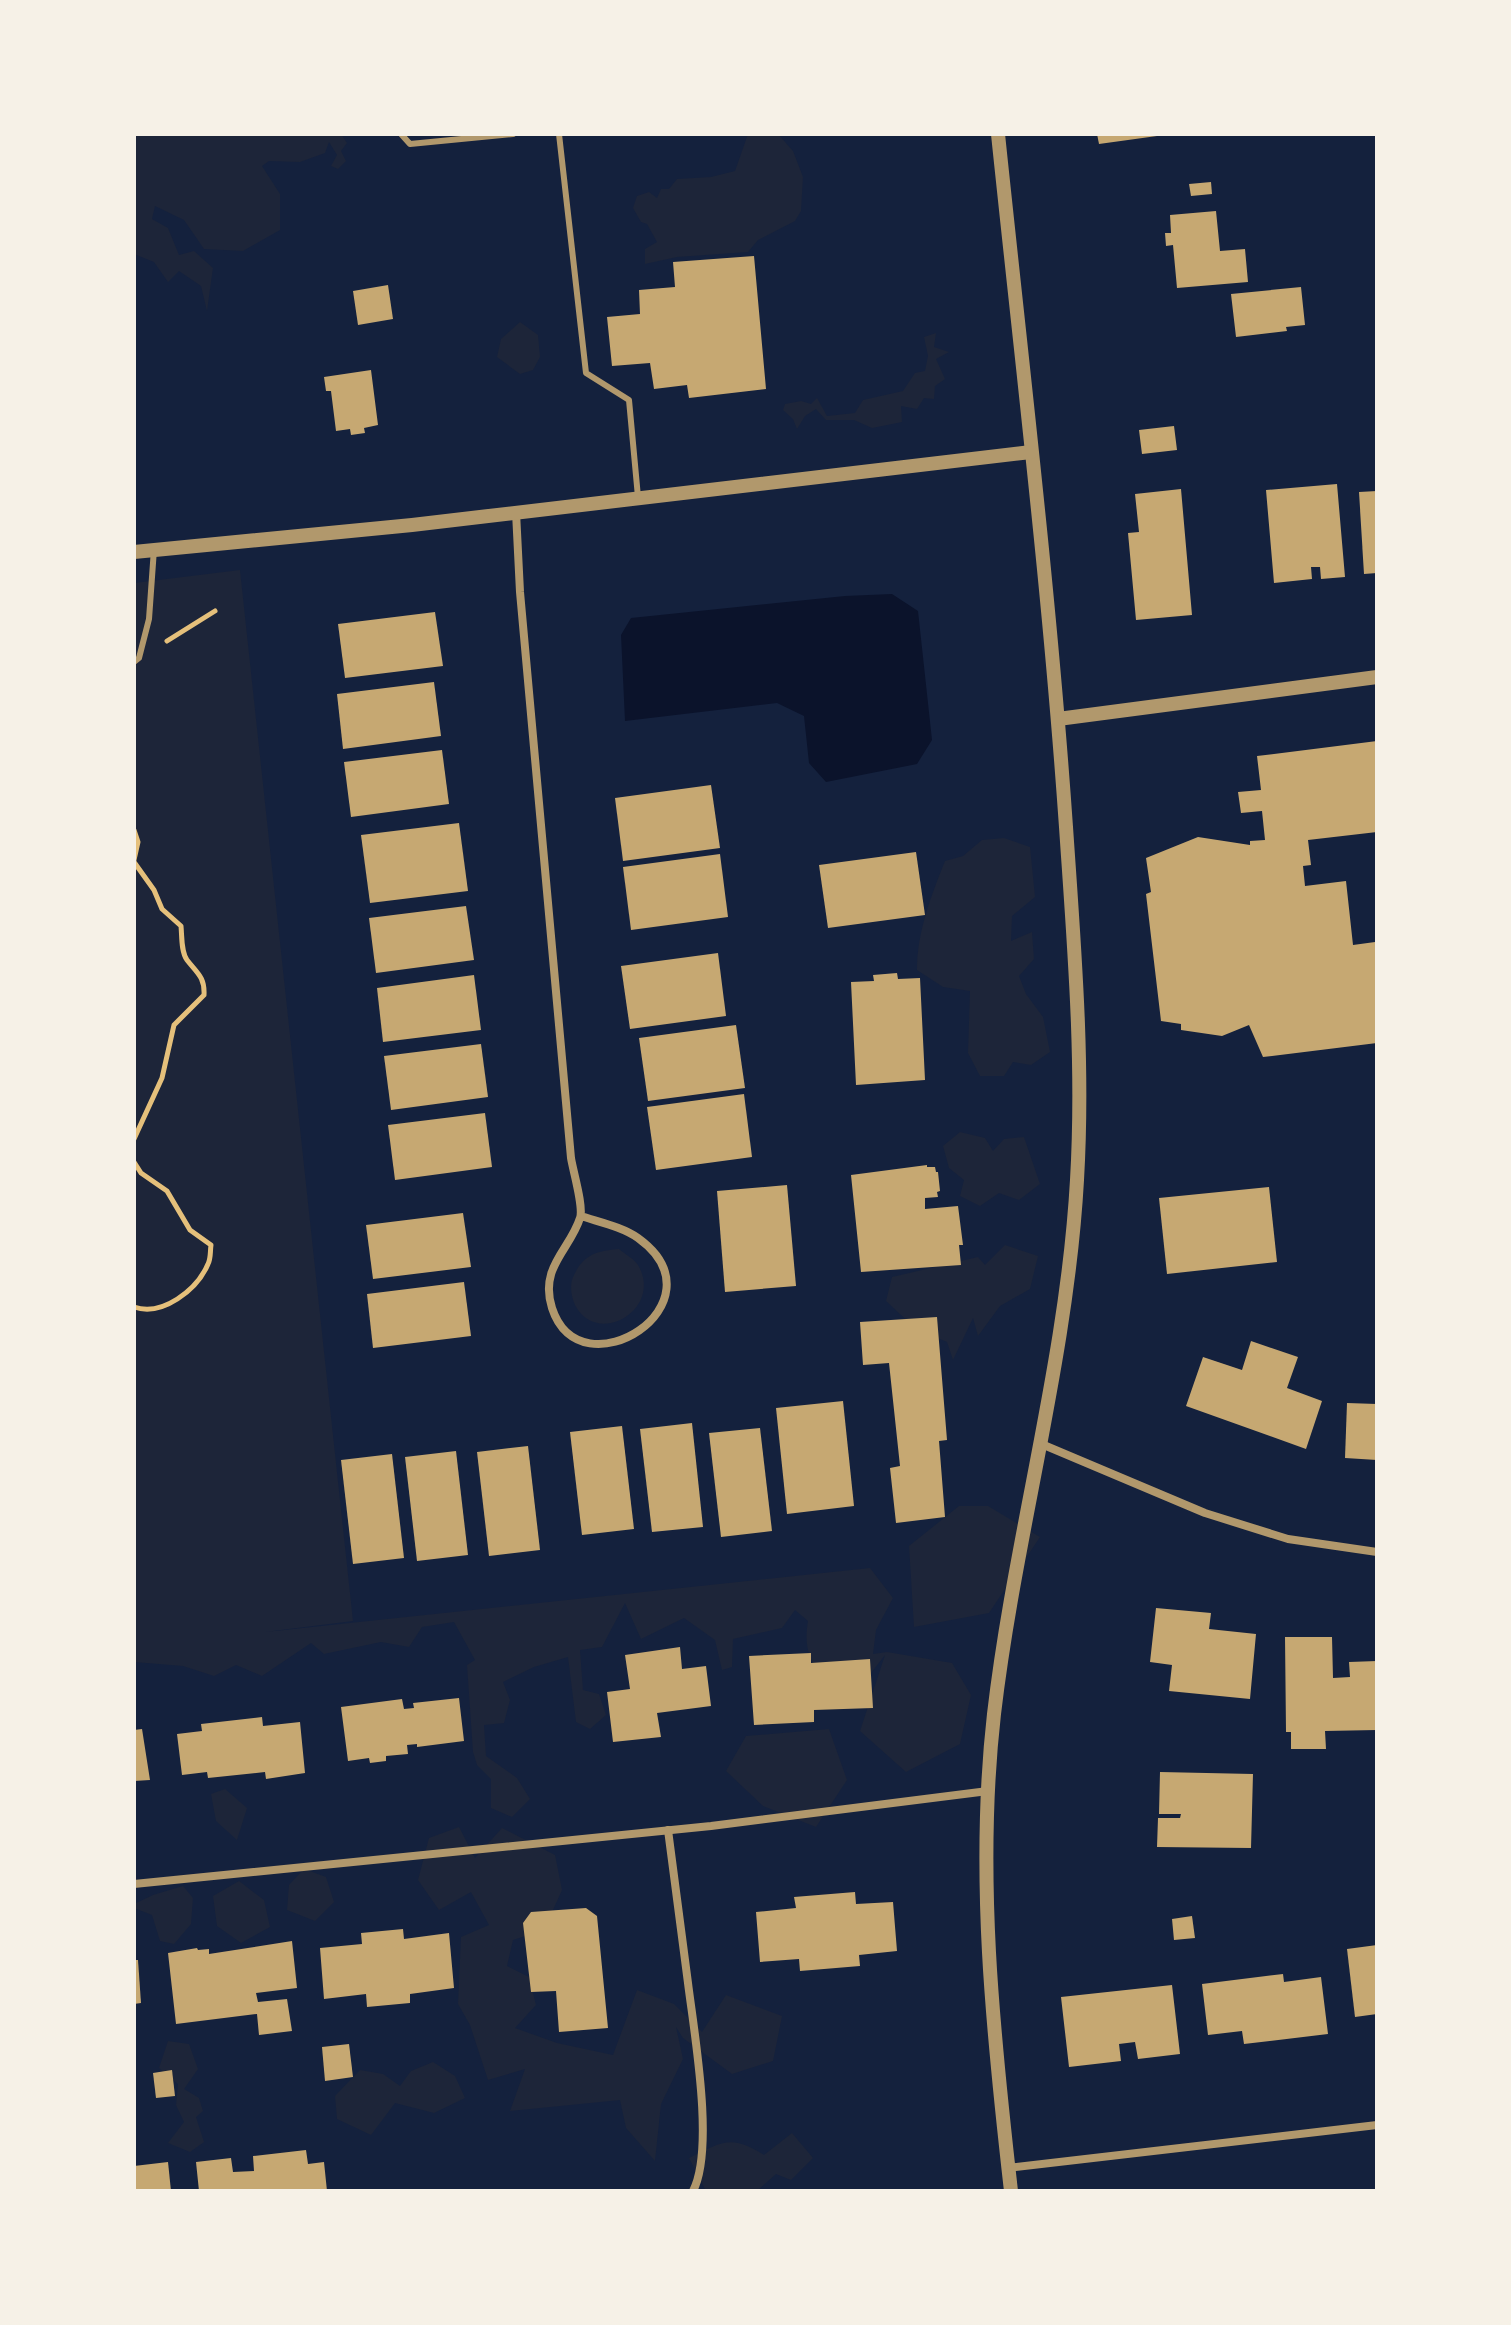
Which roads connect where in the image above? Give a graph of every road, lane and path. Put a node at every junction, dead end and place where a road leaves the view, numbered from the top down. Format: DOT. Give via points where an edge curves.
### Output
graph roads {
  1 [pos="401,134"];
  2 [pos="513,134"];
  3 [pos="559,134"];
  4 [pos="998,134"];
  5 [pos="1031,452"];
  6 [pos="638,497"];
  7 [pos="516,512"];
  8 [pos="154,549"];
  9 [pos="134,552"];
  10 [pos="215,611"];
  11 [pos="136,660"];
  12 [pos="1377,677"];
  13 [pos="1058,719"];
  14 [pos="134,830"];
  15 [pos="134,861"];
  16 [pos="134,1139"];
  17 [pos="134,1162"];
  18 [pos="581,1216"];
  19 [pos="134,1307"];
  20 [pos="1039,1443"];
  21 [pos="1377,1552"];
  22 [pos="988,1791"];
  23 [pos="668,1830"];
  24 [pos="134,1884"];
  25 [pos="1377,2125"];
  26 [pos="1008,2168"];
  27 [pos="693,2191"];
  28 [pos="1011,2191"];
  1 -- 2 [label="lane" via="410,144"];
  3 -- 6 [label="lane" via="586,373 629,400"];
  4 -- 5 [label="street"];
  5 -- 6 [label="street"];
  5 -- 13 [label="street"];
  6 -- 7 [label="street"];
  7 -- 8 [label="street"];
  7 -- 18 [label="street" via="571,1158"];
  8 -- 9 [label="street"];
  8 -- 11 [label="lane" via="149,619"];
  10 -- 11 [label="path"];
  12 -- 13 [label="street"];
  13 -- 20 [label="street" via="1080,1090 1066,1280"];
  14 -- 15 [label="path"];
  15 -- 16 [label="path" via="162,909 181,926 185,957 204,983 204,995 174,1025 162,1078"];
  17 -- 19 [label="path" via="167,1191 190,1230 211,1245 210,1261 172,1303 158,1309"];
  18 -- 18 [label="street" via="636,1236 656,1254 667,1279 662,1306 648,1326 618,1343 577,1338 552,1309 552,1268"];
  20 -- 21 [label="street" via="1205,1513 1288,1539"];
  20 -- 22 [label="street" via="1003,1644"];
  22 -- 23 [label="street"];
  22 -- 26 [label="street" via="985,1867"];
  23 -- 24 [label="street"];
  23 -- 27 [label="street" via="699,2065 703,2130"];
  25 -- 26 [label="street"];
  26 -- 28 [label="street"];
}
